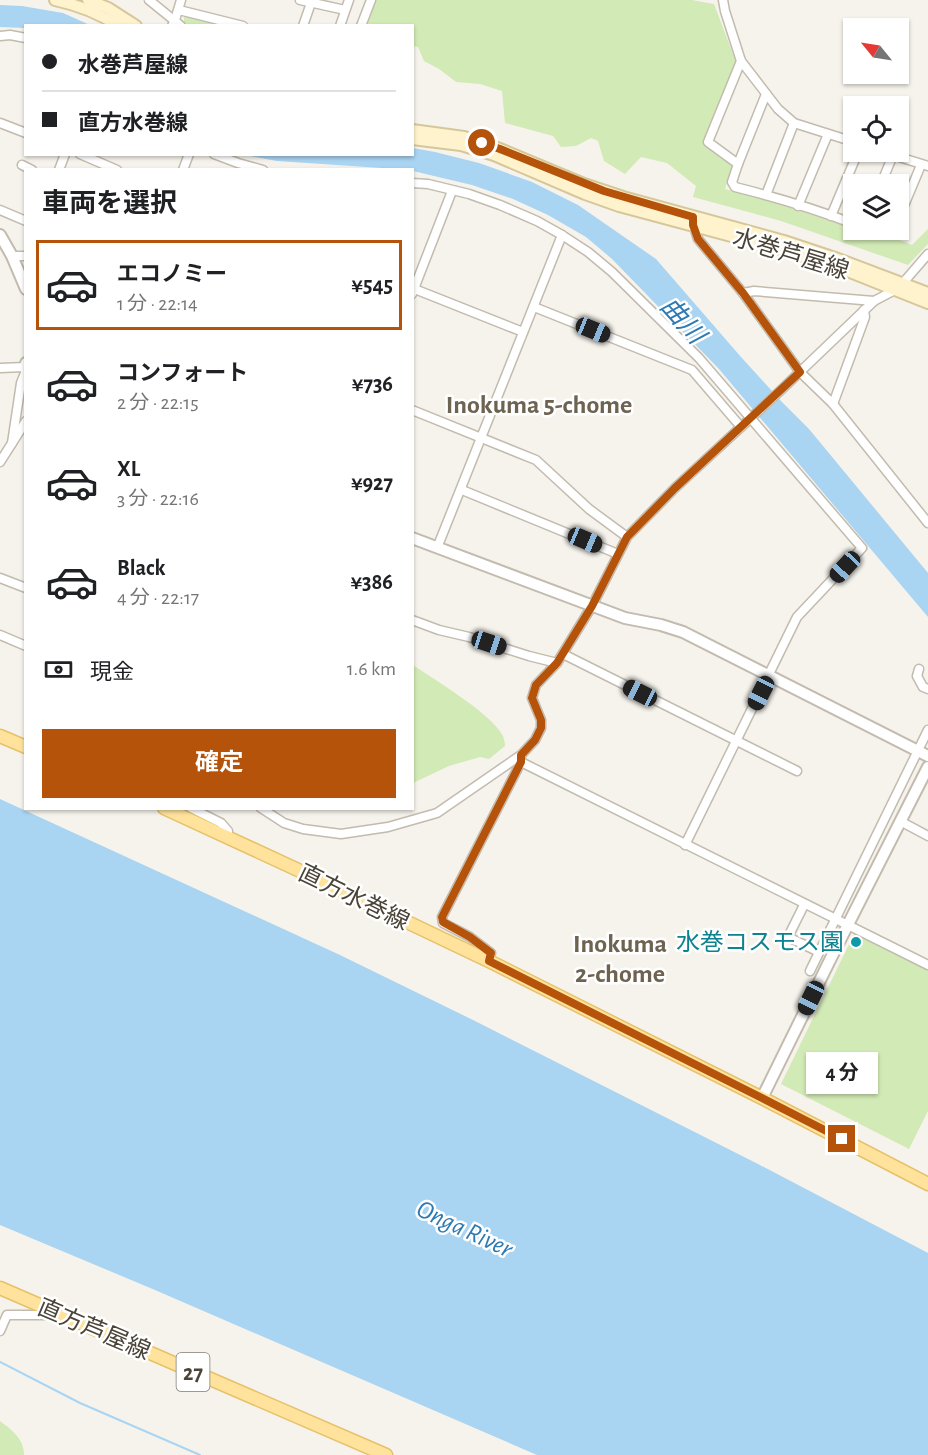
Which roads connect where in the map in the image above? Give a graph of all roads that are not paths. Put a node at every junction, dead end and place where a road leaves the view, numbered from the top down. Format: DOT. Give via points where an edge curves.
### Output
graph roads {
  1 [pos="55,0"];
  2 [pos="88,0"];
  3 [pos="149,0"];
  4 [pos="181,0"];
  5 [pos="300,0"];
  6 [pos="349,0"];
  7 [pos="371,0"];
  8 [pos="723,0"];
  9 [pos="312,1"];
  10 [pos="179,10"];
  11 [pos="345,10"];
  12 [pos="116,24"];
  13 [pos="133,24"];
  14 [pos="176,24"];
  15 [pos="235,24"];
  16 [pos="304,24"];
  17 [pos="341,24"];
  18 [pos="362,24"];
  19 [pos="0,36"];
  20 [pos="24,38"];
  21 [pos="741,62"];
  22 [pos="766,94"];
  23 [pos="0,123"];
  24 [pos="794,123"];
  25 [pos="414,130"];
  26 [pos="24,132"];
  27 [pos="828,134"];
  28 [pos="414,139"];
  29 [pos="843,139"];
  30 [pos="85,156"];
  31 [pos="219,156"];
  32 [pos="909,160"];
  33 [pos="854,162"];
  34 [pos="738,164"];
  35 [pos="22,165"];
  36 [pos="924,165"];
  37 [pos="28,168"];
  38 [pos="112,168"];
  39 [pos="256,168"];
  40 [pos="414,183"];
  41 [pos="452,191"];
  42 [pos="766,195"];
  43 [pos="909,197"];
  44 [pos="798,206"];
  45 [pos="0,210"];
  46 [pos="831,216"];
  47 [pos="24,220"];
  48 [pos="843,220"];
  49 [pos="693,221"];
  50 [pos="0,235"];
  51 [pos="562,235"];
  52 [pos="6,250"];
  53 [pos="928,254"];
  54 [pos="24,255"];
  55 [pos="24,285"];
  56 [pos="414,287"];
  57 [pos="899,287"];
  58 [pos="414,290"];
  59 [pos="743,293"];
  60 [pos="928,293"];
  61 [pos="874,301"];
  62 [pos="928,303"];
  63 [pos="534,307"];
  64 [pos="864,310"];
  65 [pos="523,332"];
  66 [pos="24,365"];
  67 [pos="0,368"];
  68 [pos="800,372"];
  69 [pos="24,376"];
  70 [pos="833,404"];
  71 [pos="16,410"];
  72 [pos="414,411"];
  73 [pos="24,413"];
  74 [pos="750,418"];
  75 [pos="24,424"];
  76 [pos="741,427"];
  77 [pos="482,438"];
  78 [pos="12,443"];
  79 [pos="0,462"];
  80 [pos="462,490"];
  81 [pos="928,524"];
  82 [pos="627,537"];
  83 [pos="414,539"];
  84 [pos="437,548"];
  85 [pos="618,554"];
  86 [pos="0,578"];
  87 [pos="24,587"];
  88 [pos="592,606"];
  89 [pos="414,621"];
  90 [pos="0,635"];
  91 [pos="24,645"];
  92 [pos="563,654"];
  93 [pos="557,663"];
  94 [pos="919,669"];
  95 [pos="769,676"];
  96 [pos="928,689"];
  97 [pos="928,730"];
  98 [pos="0,736"];
  99 [pos="737,741"];
  100 [pos="24,746"];
  101 [pos="918,751"];
  102 [pos="928,756"];
  103 [pos="521,759"];
  104 [pos="928,767"];
  105 [pos="797,771"];
  106 [pos="168,810"];
  107 [pos="194,810"];
  108 [pos="264,810"];
  109 [pos="900,821"];
  110 [pos="928,836"];
  111 [pos="228,837"];
  112 [pos="685,845"];
  113 [pos="804,904"];
  114 [pos="835,920"];
  115 [pos="847,926"];
  116 [pos="819,952"];
  117 [pos="489,961"];
  118 [pos="928,965"];
  119 [pos="810,971"];
  120 [pos="762,1098"];
  121 [pos="928,1184"];
  122 [pos="0,1288"];
  123 [pos="60,1314"];
  124 [pos="0,1331"];
  125 [pos="386,1455"];
  1 -- 12 [label="main road" via="104,16"];
  2 -- 13 [label="main road"];
  3 -- 14 [label="street"];
  4 -- 10 [label="street"];
  5 -- 9 [label="street"];
  6 -- 11 [label="street"];
  7 -- 18 [label="street"];
  8 -- 21 [label="street"];
  9 -- 11 [label="street"];
  9 -- 16 [label="street"];
  10 -- 14 [label="street"];
  10 -- 15 [label="street"];
  11 -- 17 [label="street"];
  19 -- 20 [label="street"];
  21 -- 22 [label="street"];
  21 -- 34 [label="street" via="708,142"];
  22 -- 24 [label="street"];
  22 -- 34 [label="street"];
  23 -- 26 [label="street"];
  24 -- 27 [label="street"];
  24 -- 42 [label="street"];
  25 -- 49 [label="main road, 水巻芦屋線" via="464,137"];
  27 -- 29 [label="street"];
  27 -- 44 [label="street"];
  28 -- 49 [label="main road, 水巻芦屋線" via="461,145 619,206"];
  30 -- 38 [label="street"];
  31 -- 39 [label="street"];
  32 -- 36 [label="street"];
  33 -- 46 [label="street"];
  34 -- 42 [label="street" via="732,182 735,187"];
  35 -- 37 [label="street"];
  36 -- 43 [label="street"];
  40 -- 41 [label="street"];
  41 -- 51 [label="street" via="500,205"];
  41 -- 56 [label="street"];
  42 -- 44 [label="street"];
  44 -- 46 [label="street"];
  45 -- 47 [label="street"];
  46 -- 48 [label="street"];
  49 -- 57 [label="main road, 水巻芦屋線"];
  49 -- 59 [label="street" via="698,239"];
  50 -- 52 [label="street"];
  51 -- 63 [label="street"];
  51 -- 74 [label="street" via="612,272 699,358"];
  52 -- 54 [label="street"];
  52 -- 55 [label="street"];
  53 -- 57 [label="street"];
  57 -- 60 [label="main road, 水巻芦屋線"];
  57 -- 61 [label="street"];
  57 -- 62 [label="main road, 水巻芦屋線"];
  58 -- 65 [label="street"];
  59 -- 61 [label="street"];
  59 -- 68 [label="street"];
  61 -- 64 [label="street"];
  63 -- 65 [label="street"];
  63 -- 76 [label="street" via="692,370"];
  64 -- 68 [label="street"];
  64 -- 70 [label="street" via="865,317"];
  65 -- 77 [label="street"];
  66 -- 67 [label="street"];
  68 -- 70 [label="street"];
  68 -- 74 [label="street"];
  69 -- 71 [label="street"];
  70 -- 81 [label="street"];
  71 -- 73 [label="street"];
  71 -- 78 [label="street"];
  72 -- 77 [label="street"];
  74 -- 76 [label="street"];
  74 -- 95 [label="street" via="862,548 798,617"];
  75 -- 78 [label="street"];
  76 -- 82 [label="street"];
  77 -- 80 [label="street"];
  77 -- 82 [label="street" via="536,460 589,509"];
  78 -- 79 [label="street"];
  80 -- 84 [label="street"];
  80 -- 85 [label="street"];
  82 -- 85 [label="street"];
  83 -- 84 [label="street"];
  84 -- 88 [label="street"];
  85 -- 88 [label="street"];
  86 -- 87 [label="street"];
  88 -- 92 [label="street"];
  88 -- 95 [label="street" via="683,632"];
  89 -- 93 [label="street"];
  90 -- 91 [label="street"];
  92 -- 93 [label="street"];
  92 -- 99 [label="street"];
  93 -- 103 [label="street" via="536,685 532,698 541,728"];
  94 -- 96 [label="street" via="917,676"];
  95 -- 99 [label="street"];
  95 -- 101 [label="street"];
  97 -- 101 [label="street"];
  98 -- 100 [label="main road"];
  99 -- 105 [label="street"];
  99 -- 112 [label="street"];
  101 -- 102 [label="street"];
  101 -- 114 [label="street"];
  103 -- 108 [label="street" via="437,813 388,827 341,834 303,829"];
  103 -- 112 [label="street"];
  103 -- 117 [label="street" via="442,917 443,922 491,953"];
  104 -- 109 [label="street"];
  106 -- 111 [label="main road, 直方水巻線"];
  107 -- 111 [label="street" via="221,823"];
  109 -- 110 [label="street"];
  109 -- 115 [label="street"];
  111 -- 117 [label="main road, 直方水巻線"];
  112 -- 113 [label="street"];
  113 -- 114 [label="street"];
  113 -- 116 [label="street" via="788,937"];
  114 -- 115 [label="street"];
  114 -- 116 [label="street"];
  115 -- 118 [label="street"];
  115 -- 120 [label="street"];
  116 -- 119 [label="street"];
  117 -- 120 [label="main road, 直方水巻線"];
  120 -- 121 [label="main road, 直方水巻線"];
  122 -- 123 [label="main road, 直方芦屋線 / 27"];
  123 -- 124 [label="street" via="7,1316"];
  123 -- 125 [label="main road, 直方芦屋線 / 27"];
}
